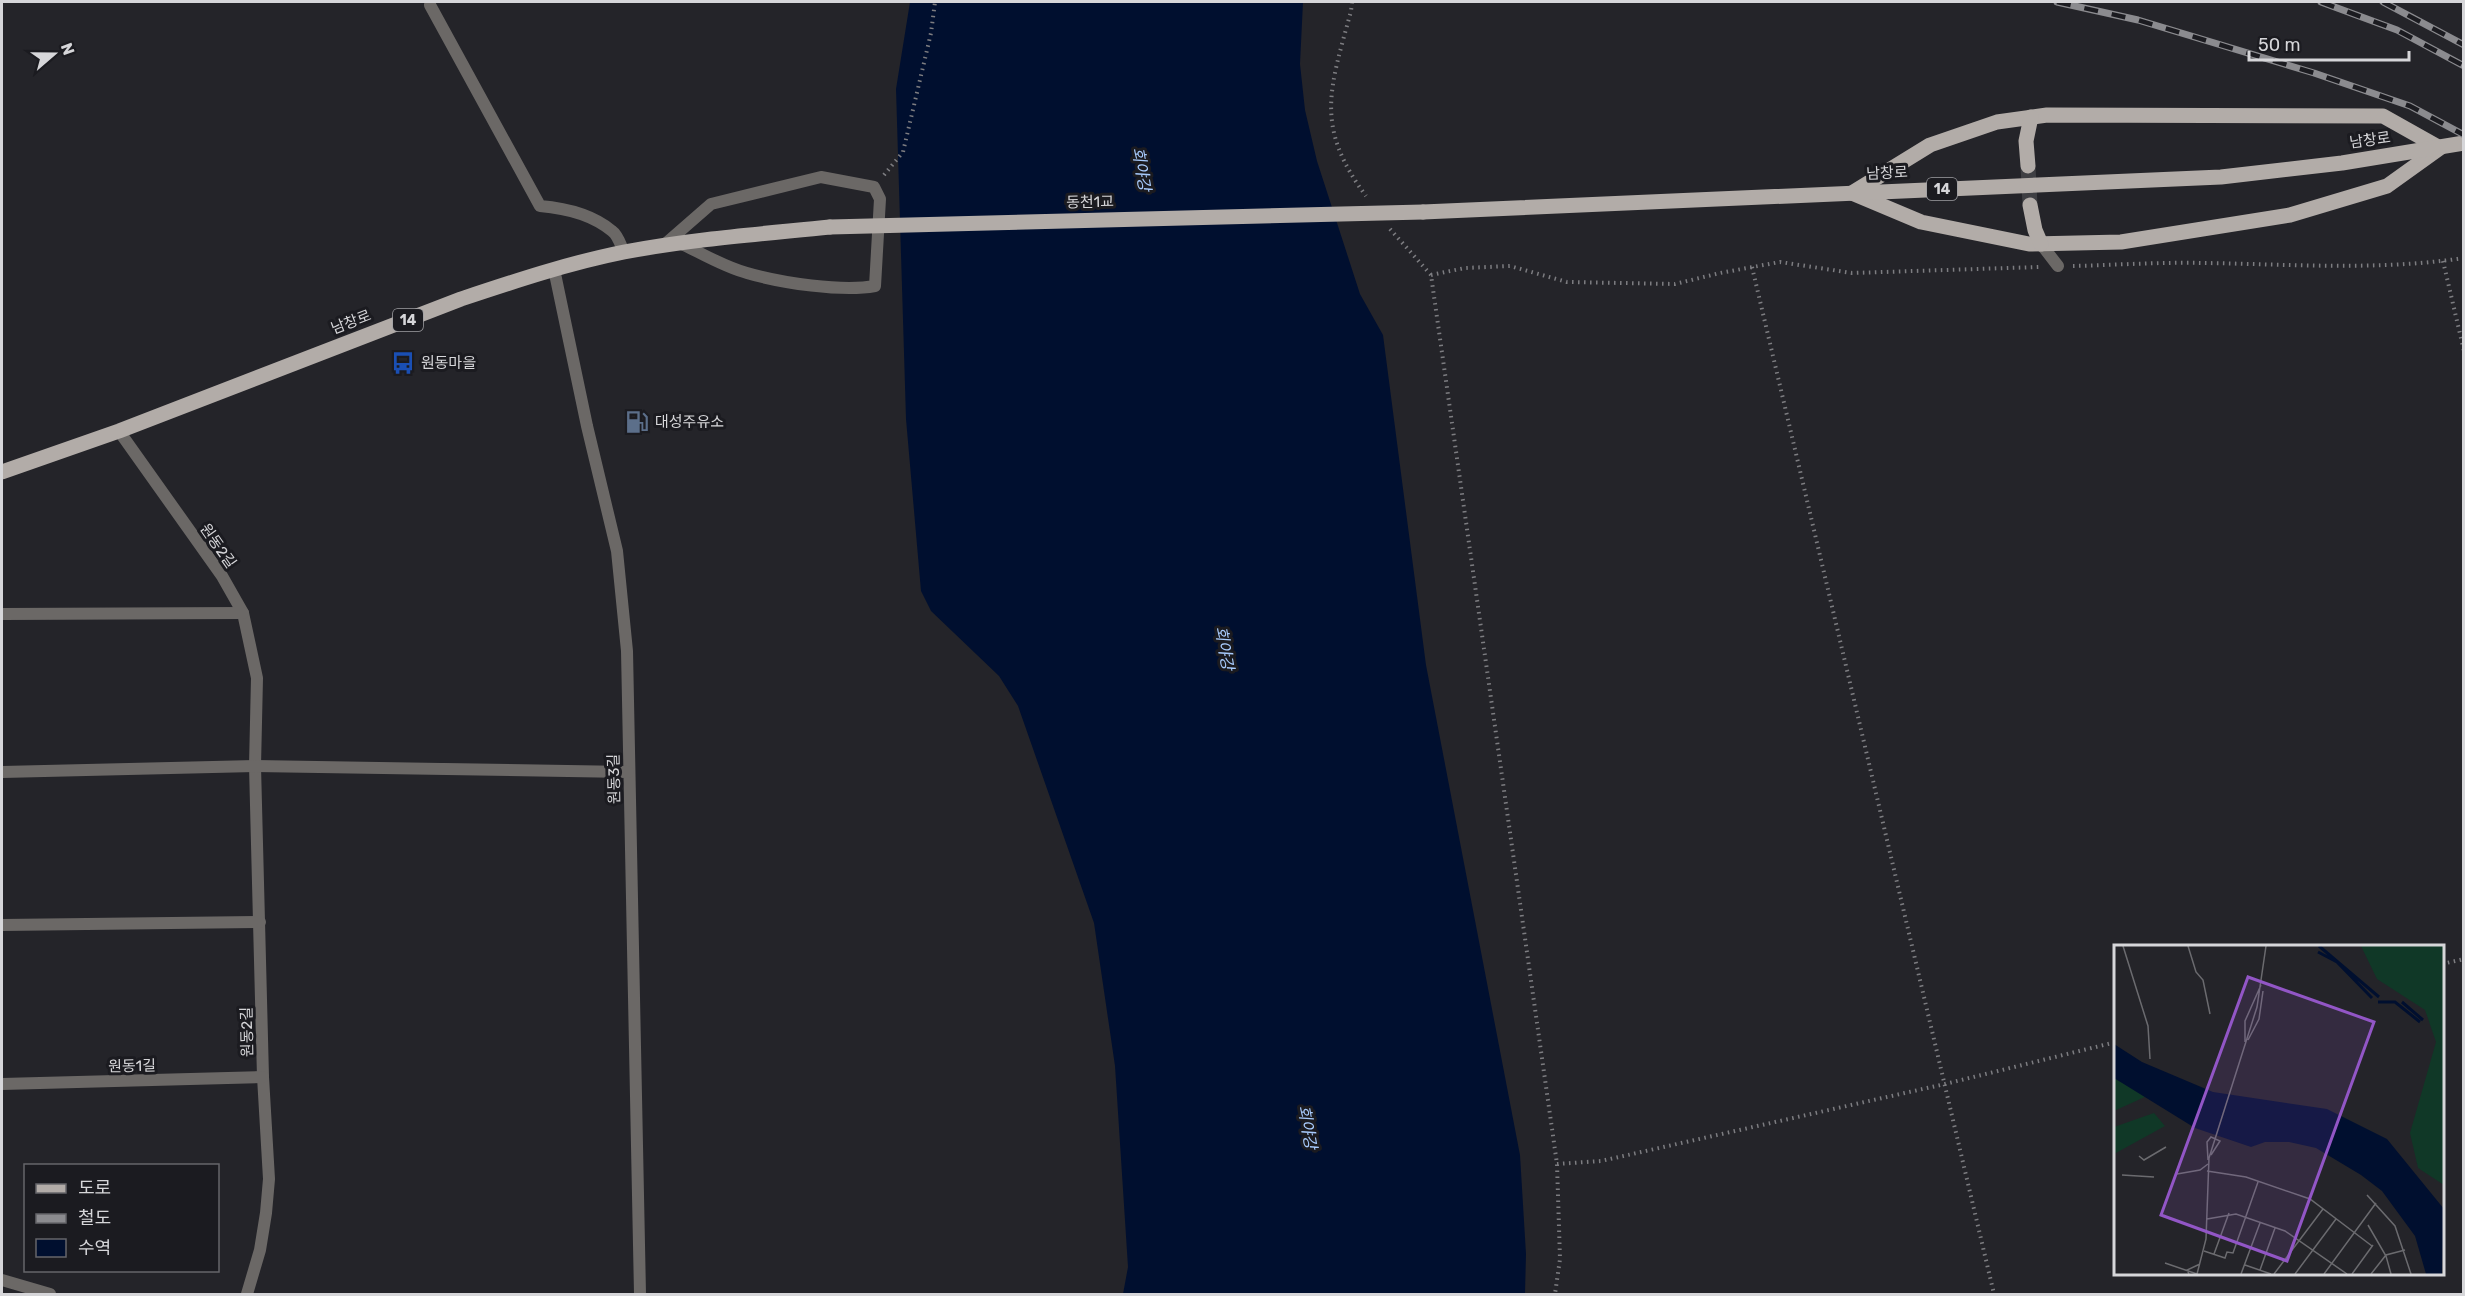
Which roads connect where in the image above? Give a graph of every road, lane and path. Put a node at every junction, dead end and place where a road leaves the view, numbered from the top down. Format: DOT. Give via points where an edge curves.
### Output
graph roads {
  1 [pos="935,2"];
  2 [pos="1352,2"];
  3 [pos="430,5"];
  4 [pos="2031,117"];
  5 [pos="2461,144"];
  6 [pos="2440,148"];
  7 [pos="2028,166"];
  8 [pos="874,187"];
  9 [pos="1852,193"];
  10 [pos="1372,205"];
  11 [pos="2030,205"];
  12 [pos="1423,212"];
  13 [pos="1386,224"];
  14 [pos="830,227"];
  15 [pos="680,243"];
  16 [pos="2041,244"];
  17 [pos="664,245"];
  18 [pos="624,252"];
  19 [pos="2463,258"];
  20 [pos="2442,261"];
  21 [pos="2058,266"];
  22 [pos="1752,267"];
  23 [pos="554,269"];
  24 [pos="1431,275"];
  25 [pos="2463,351"];
  26 [pos="119,431"];
  27 [pos="2,471"];
  28 [pos="243,613"];
  29 [pos="2,614"];
  30 [pos="255,766"];
  31 [pos="2,772"];
  32 [pos="628,772"];
  33 [pos="260,922"];
  34 [pos="2,926"];
  35 [pos="2463,959"];
  36 [pos="2444,964"];
  37 [pos="2114,1042"];
  38 [pos="263,1077"];
  39 [pos="2,1084"];
  40 [pos="1945,1084"];
  41 [pos="1557,1164"];
  42 [pos="2,1280"];
  43 [pos="50,1294"];
  44 [pos="247,1294"];
  45 [pos="640,1294"];
  46 [pos="1555,1294"];
  47 [pos="1994,1294"];
  1 -- 8 [label="path" via="903,152"];
  2 -- 10 [label="path" via="1332,81 1330,123 1352,178"];
  3 -- 18 [label="street" via="540,206 591,218 614,232"];
  4 -- 6 [label="main road" via="2383,116"];
  4 -- 7 [label="main road" via="2026,141"];
  4 -- 9 [label="main road" via="1997,122 1930,145"];
  5 -- 6 [label="main road, 남창로 / 14"];
  6 -- 9 [label="main road, 남창로 / 14" via="2221,177"];
  6 -- 16 [label="main road" via="2387,186 2289,215 2121,242"];
  8 -- 15 [label="street" via="880,199 875,286 857,289 746,273"];
  8 -- 17 [label="street" via="821,177 711,204"];
  9 -- 12 [label="main road, 남창로 / 14"];
  9 -- 16 [label="main road" via="1922,222"];
  11 -- 16 [label="main road"];
  12 -- 14 [label="main road, 동천1교, bridge"];
  13 -- 24 [label="path"];
  14 -- 15 [label="main road, 남창로 / 14"];
  15 -- 17 [label="main road, 남창로 / 14"];
  16 -- 21 [label="street"];
  17 -- 18 [label="main road, 남창로 / 14"];
  18 -- 23 [label="main road, 남창로 / 14"];
  19 -- 20 [label="path"];
  20 -- 21 [label="path" via="2349,266"];
  20 -- 25 [label="path"];
  21 -- 22 [label="path" via="1852,273 1780,262"];
  22 -- 24 [label="path" via="1675,284 1567,282 1510,266 1465,268"];
  22 -- 40 [label="path"];
  23 -- 26 [label="main road, 남창로 / 14" via="461,299"];
  23 -- 32 [label="street, 원동3길" via="617,551 627,651"];
  24 -- 41 [label="path"];
  26 -- 27 [label="main road, 남창로 / 14"];
  26 -- 28 [label="street, 원동2길" via="222,576"];
  28 -- 29 [label="street"];
  28 -- 30 [label="street, 원동2길" via="257,678"];
  30 -- 31 [label="street"];
  30 -- 32 [label="street"];
  30 -- 33 [label="street, 원동2길"];
  32 -- 45 [label="street, 원동3길"];
  33 -- 34 [label="street"];
  33 -- 38 [label="street, 원동2길"];
  35 -- 36 [label="path"];
  37 -- 40 [label="path"];
  38 -- 39 [label="street, 원동1길"];
  38 -- 44 [label="street, 원동2길" via="269,1179 260,1250"];
  40 -- 41 [label="path" via="1601,1161"];
  40 -- 47 [label="path"];
  41 -- 46 [label="path" via="1560,1259"];
  42 -- 43 [label="street"];
}
